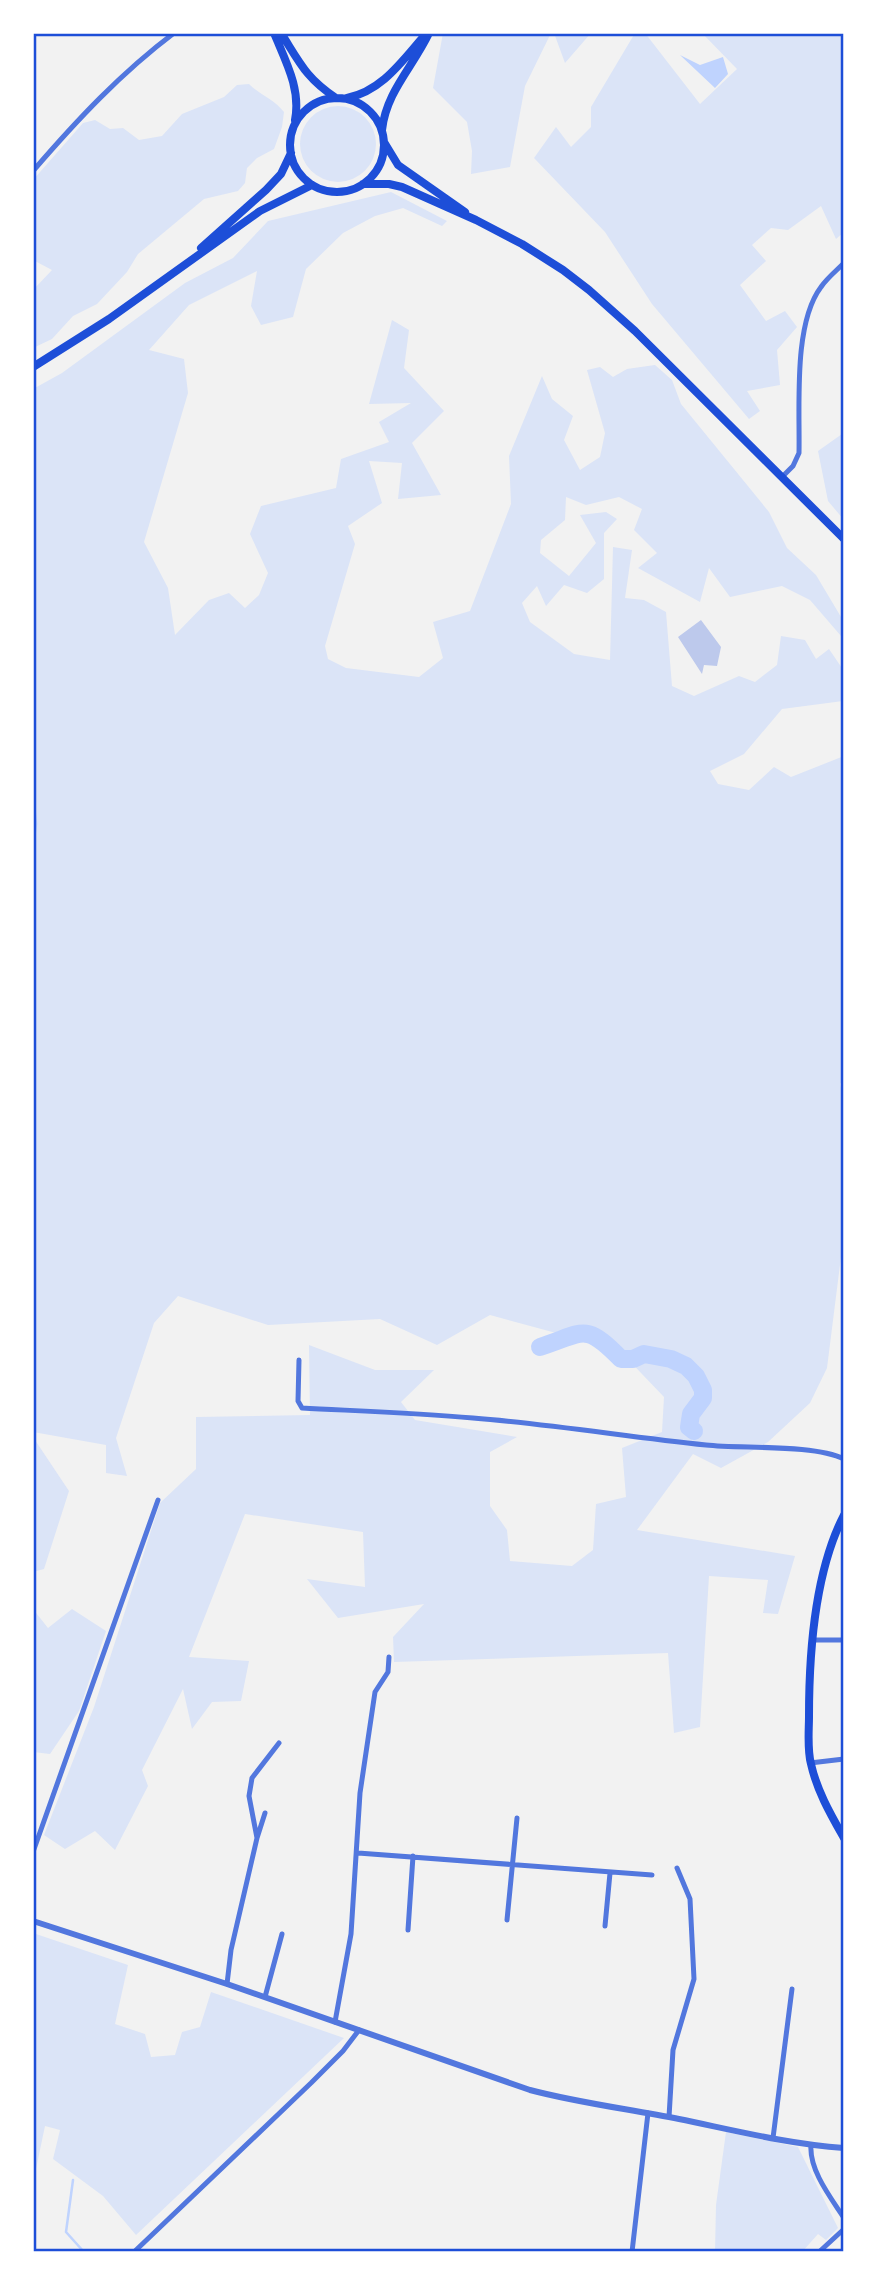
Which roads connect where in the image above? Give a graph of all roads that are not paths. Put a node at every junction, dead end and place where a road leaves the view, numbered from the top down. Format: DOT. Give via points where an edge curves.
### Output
graph roads {
  1 [pos="174,33"];
  2 [pos="274,33"];
  3 [pos="281,33"];
  4 [pos="428,33"];
  5 [pos="340,98"];
  6 [pos="294,125"];
  7 [pos="382,130"];
  8 [pos="384,142"];
  9 [pos="291,153"];
  10 [pos="33,171"];
  11 [pos="363,184"];
  12 [pos="312,185"];
  13 [pos="476,220"];
  14 [pos="844,263"];
  15 [pos="181,267"];
  16 [pos="33,367"];
  17 [pos="782,477"];
  18 [pos="844,539"];
  19 [pos="299,1360"];
  20 [pos="844,1459"];
  21 [pos="158,1500"];
  22 [pos="844,1515"];
  23 [pos="813,1640"];
  24 [pos="844,1640"];
  25 [pos="389,1657"];
  26 [pos="279,1743"];
  27 [pos="844,1759"];
  28 [pos="810,1763"];
  29 [pos="265,1813"];
  30 [pos="517,1818"];
  31 [pos="257,1838"];
  32 [pos="844,1839"];
  33 [pos="33,1852"];
  34 [pos="358,1853"];
  35 [pos="413,1856"];
  36 [pos="513,1865"];
  37 [pos="677,1868"];
  38 [pos="610,1873"];
  39 [pos="652,1875"];
  40 [pos="507,1920"];
  41 [pos="33,1921"];
  42 [pos="605,1926"];
  43 [pos="408,1930"];
  44 [pos="282,1934"];
  45 [pos="227,1984"];
  46 [pos="792,1989"];
  47 [pos="265,1997"];
  48 [pos="335,2022"];
  49 [pos="359,2030"];
  50 [pos="648,2113"];
  51 [pos="668,2117"];
  52 [pos="773,2137"];
  53 [pos="811,2146"];
  54 [pos="844,2148"];
  55 [pos="844,2218"];
  56 [pos="844,2229"];
  57 [pos="134,2252"];
  58 [pos="632,2252"];
  59 [pos="819,2252"];
  1 -- 10 [label="street" via="105,91"];
  2 -- 6 [label="main road" via="296,88"];
  3 -- 5 [label="main road" via="307,75"];
  4 -- 5 [label="main road" via="376,87"];
  4 -- 7 [label="main road" via="387,104"];
  5 -- 6 [label="main road" via="311,106"];
  5 -- 7 [label="main road" via="368,109"];
  6 -- 9 [label="main road"];
  7 -- 8 [label="main road"];
  8 -- 11 [label="main road" via="375,172"];
  8 -- 13 [label="main road" via="398,165"];
  9 -- 12 [label="main road"];
  9 -- 15 [label="main road" via="266,190"];
  11 -- 12 [label="main road" via="338,192"];
  11 -- 13 [label="main road" via="402,187"];
  12 -- 15 [label="main road" via="260,211"];
  13 -- 17 [label="main road" via="544,257 589,290"];
  14 -- 17 [label="street" via="820,288 807,315 799,453"];
  15 -- 16 [label="main road"];
  17 -- 18 [label="main road"];
  19 -- 20 [label="street" via="298,1401 302,1408 475,1418 707,1446 811,1451"];
  21 -- 33 [label="street"];
  22 -- 23 [label="main road" via="827,1557"];
  23 -- 24 [label="street"];
  23 -- 28 [label="main road"];
  25 -- 34 [label="street" via="388,1672 375,1692 360,1793"];
  26 -- 31 [label="street" via="252,1778 249,1796"];
  27 -- 28 [label="street"];
  28 -- 32 [label="main road"];
  29 -- 31 [label="street"];
  30 -- 36 [label="street"];
  31 -- 45 [label="street" via="230,1950"];
  34 -- 35 [label="street"];
  34 -- 48 [label="street" via="351,1934"];
  35 -- 36 [label="street"];
  35 -- 43 [label="street"];
  36 -- 38 [label="street"];
  36 -- 40 [label="street"];
  37 -- 51 [label="street" via="690,1899 694,1979 673,2050"];
  38 -- 39 [label="street"];
  38 -- 42 [label="street"];
  41 -- 45 [label="street"];
  44 -- 47 [label="street"];
  45 -- 47 [label="street"];
  46 -- 52 [label="street"];
  47 -- 48 [label="street"];
  48 -- 49 [label="street"];
  49 -- 50 [label="street" via="530,2090"];
  49 -- 57 [label="street" via="319,2075"];
  50 -- 51 [label="street"];
  50 -- 58 [label="street"];
  51 -- 52 [label="street"];
  52 -- 53 [label="street"];
  53 -- 54 [label="street"];
  53 -- 55 [label="street" via="825,2188"];
  56 -- 59 [label="street"];
}
